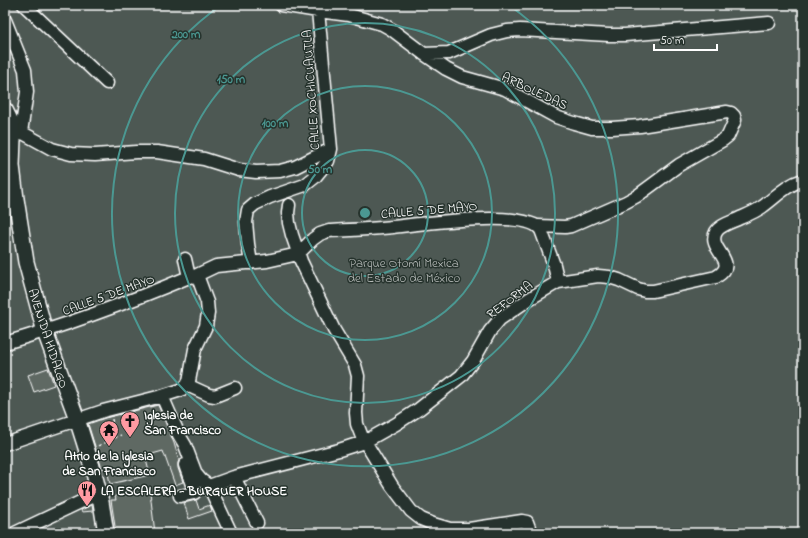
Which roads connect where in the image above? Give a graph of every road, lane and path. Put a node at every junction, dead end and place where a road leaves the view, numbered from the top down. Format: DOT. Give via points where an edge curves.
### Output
graph roads {
  1 [pos="24,5"];
  2 [pos="281,5"];
  3 [pos="319,8"];
  4 [pos="5,20"];
  5 [pos="769,23"];
  6 [pos="424,54"];
  7 [pos="107,83"];
  8 [pos="5,110"];
  9 [pos="17,135"];
  10 [pos="331,149"];
  11 [pos="803,180"];
  12 [pos="288,205"];
  13 [pos="538,226"];
  14 [pos="298,254"];
  15 [pos="185,259"];
  16 [pos="251,263"];
  17 [pos="193,276"];
  18 [pos="558,282"];
  19 [pos="45,332"];
  20 [pos="5,343"];
  21 [pos="187,385"];
  22 [pos="235,388"];
  23 [pos="162,396"];
  24 [pos="111,409"];
  25 [pos="77,420"];
  26 [pos="121,434"];
  27 [pos="179,435"];
  28 [pos="116,437"];
  29 [pos="364,442"];
  30 [pos="5,444"];
  31 [pos="93,448"];
  32 [pos="234,477"];
  33 [pos="209,486"];
  34 [pos="100,496"];
  35 [pos="180,496"];
  36 [pos="257,524"];
  37 [pos="15,533"];
  38 [pos="106,533"];
  39 [pos="231,533"];
  40 [pos="531,533"];
  1 -- 7 [label="street"];
  2 -- 3 [label="street, ARBOLEDAS"];
  3 -- 6 [label="street, ARBOLEDAS" via="382,24"];
  3 -- 10 [label="street, CALLE XOCHICUAUTLA"];
  4 -- 9 [label="street" via="25,70 27,92"];
  5 -- 6 [label="street" via="625,35 507,31 448,53"];
  6 -- 13 [label="street, ARBOLEDAS" via="462,77 505,89 556,117 592,128 640,126 727,112 734,116 728,136 674,169 637,196 571,226"];
  8 -- 9 [label="main road, AVENIDA HIDALGO"];
  9 -- 10 [label="street" via="71,154 157,152 256,172 296,167"];
  9 -- 19 [label="main road, AVENIDA HIDALGO" via="12,166 16,199 31,284"];
  10 -- 16 [label="street, CALLE XOCHICUAUTLA" via="328,161 305,185 270,197 248,210 246,222"];
  11 -- 18 [label="street, REFORMA" via="788,186 760,209 722,226 716,232 715,245 726,262 726,268 716,277 653,291 638,289 609,276"];
  12 -- 14 [label="street" via="289,223"];
  13 -- 14 [label="street, CALLE 5 DE MAYO" via="514,220 484,219 329,231 317,236"];
  13 -- 18 [label="street" via="547,245"];
  14 -- 16 [label="street, CALLE 5 DE MAYO"];
  14 -- 29 [label="street" via="334,330 355,365 358,376 357,424"];
  15 -- 17 [label="street"];
  16 -- 17 [label="street, CALLE 5 DE MAYO" via="216,266"];
  17 -- 19 [label="street, CALLE 5 DE MAYO"];
  17 -- 21 [label="street" via="207,302 208,313 206,326 195,349"];
  18 -- 29 [label="street, REFORMA" via="500,320 460,376 419,409"];
  19 -- 20 [label="street, CALLE 5 DE MAYO"];
  19 -- 25 [label="main road, AVENIDA HIDALGO"];
  21 -- 22 [label="street" via="215,396"];
  21 -- 23 [label="street" via="181,390"];
  23 -- 24 [label="street"];
  23 -- 27 [label="street"];
  24 -- 25 [label="street"];
  24 -- 28 [label="path"];
  25 -- 30 [label="street"];
  25 -- 34 [label="main road, AVENIDA HIDALGO"];
  26 -- 28 [label="path"];
  27 -- 33 [label="street" via="196,474"];
  27 -- 35 [label="street" via="179,451 194,490"];
  28 -- 31 [label="path"];
  29 -- 32 [label="street, REFORMA"];
  29 -- 40 [label="street" via="392,486 411,511 421,519 450,529 527,522"];
  32 -- 33 [label="street, REFORMA"];
  32 -- 36 [label="street"];
  33 -- 39 [label="street"];
  34 -- 37 [label="street" via="91,497"];
  34 -- 38 [label="main road, AVENIDA HIDALGO"];
}
